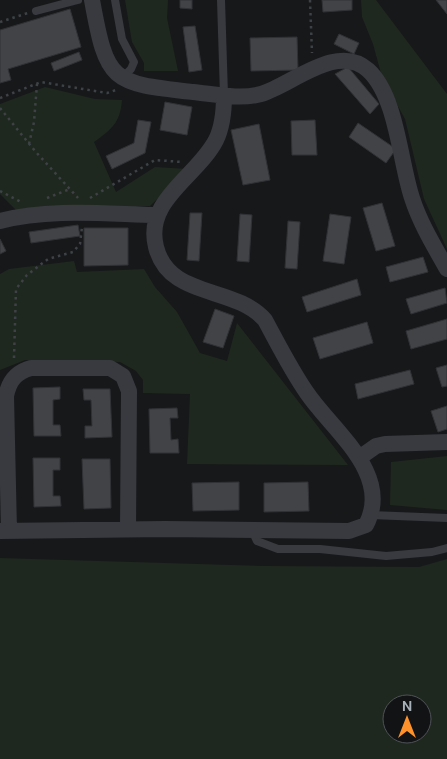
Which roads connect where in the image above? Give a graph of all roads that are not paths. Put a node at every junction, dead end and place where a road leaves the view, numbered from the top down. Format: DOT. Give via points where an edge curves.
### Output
graph roads {
  1 [pos="78,0"];
  2 [pos="92,0"];
  3 [pos="115,0"];
  4 [pos="220,0"];
  5 [pos="56,3"];
  6 [pos="36,11"];
  7 [pos="125,80"];
  8 [pos="224,95"];
  9 [pos="156,215"];
  10 [pos="0,221"];
  11 [pos="447,269"];
  12 [pos="447,442"];
  13 [pos="360,458"];
  14 [pos="371,515"];
  15 [pos="447,518"];
  16 [pos="128,529"];
  17 [pos="252,530"];
  18 [pos="5,531"];
  19 [pos="447,548"];
  1 -- 5 [label="lane"];
  2 -- 7 [label="street" via="104,54 114,71"];
  3 -- 7 [label="lane" via="122,39 134,62"];
  4 -- 8 [label="lane"];
  5 -- 6 [label="lane"];
  7 -- 8 [label="street" via="142,86"];
  8 -- 9 [label="street" via="217,139"];
  8 -- 11 [label="street" via="259,95 337,60 349,60 369,71 378,84 396,128 417,212"];
  9 -- 10 [label="street" via="84,214"];
  9 -- 13 [label="street" via="156,248 170,272 192,286 238,300 257,312 318,409"];
  12 -- 13 [label="street" via="385,444 376,446"];
  13 -- 14 [label="street" via="372,492"];
  14 -- 15 [label="lane"];
  14 -- 17 [label="street" via="366,525 348,532"];
  16 -- 17 [label="street"];
  16 -- 18 [label="street"];
  16 -- 18 [label="street" via="129,391 123,376 110,368 31,368 13,378 6,396"];
  17 -- 19 [label="lane" via="257,541 278,548 386,556"];
}
